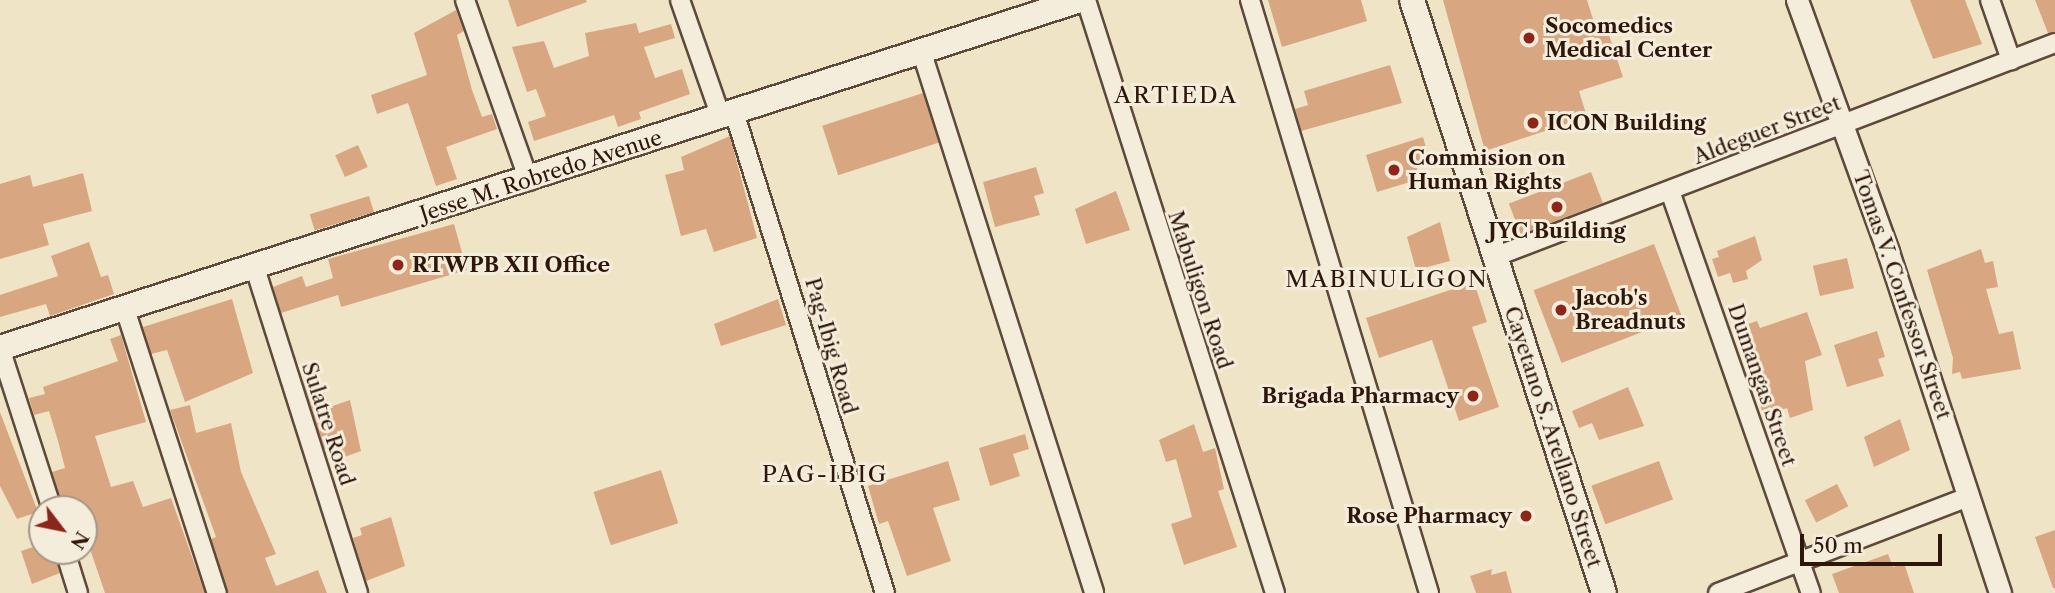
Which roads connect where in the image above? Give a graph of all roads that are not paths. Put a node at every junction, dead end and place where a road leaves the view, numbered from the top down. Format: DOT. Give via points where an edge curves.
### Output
graph roads {
  1 [pos="465,0"];
  2 [pos="680,0"];
  3 [pos="1080,0"];
  4 [pos="1087,0"];
  5 [pos="1250,0"];
  6 [pos="1412,0"];
  7 [pos="1797,0"];
  8 [pos="1990,0"];
  9 [pos="2055,43"];
  10 [pos="922,52"];
  11 [pos="2011,60"];
  12 [pos="727,115"];
  13 [pos="1844,125"];
  14 [pos="529,181"];
  15 [pos="1670,191"];
  16 [pos="1494,257"];
  17 [pos="255,268"];
  18 [pos="125,309"];
  19 [pos="0,348"];
  20 [pos="47,495"];
  21 [pos="1968,497"];
  22 [pos="1801,563"];
  23 [pos="69,565"];
  24 [pos="1094,592"];
  25 [pos="78,593"];
  26 [pos="216,593"];
  27 [pos="358,593"];
  28 [pos="885,593"];
  29 [pos="1275,593"];
  30 [pos="1429,593"];
  31 [pos="1604,593"];
  32 [pos="1718,593"];
  33 [pos="1811,593"];
  34 [pos="2000,593"];
  1 -- 14 [label="street"];
  2 -- 12 [label="street, Pag-Ibig Road"];
  3 -- 10 [label="main road, Jesse M. Robredo Avenue"];
  4 -- 29 [label="street, Mabuligon Road"];
  5 -- 30 [label="street"];
  6 -- 16 [label="main road, Cayetano S. Arellano Street"];
  7 -- 13 [label="street, Tomas V. Confessor Street"];
  8 -- 11 [label="street"];
  9 -- 11 [label="street, Aldeguer Street"];
  10 -- 12 [label="main road, Jesse M. Robredo Avenue"];
  10 -- 24 [label="street"];
  11 -- 13 [label="street, Aldeguer Street"];
  12 -- 14 [label="main road, Jesse M. Robredo Avenue"];
  12 -- 28 [label="street, Pag-Ibig Road"];
  13 -- 15 [label="street, Aldeguer Street"];
  13 -- 21 [label="street, Tomas V. Confessor Street"];
  14 -- 17 [label="main road, Jesse M. Robredo Avenue"];
  15 -- 16 [label="street, Aldeguer Street"];
  15 -- 22 [label="street, Dumangas Street"];
  16 -- 31 [label="main road, Cayetano S. Arellano Street"];
  17 -- 18 [label="main road, Jesse M. Robredo Avenue"];
  17 -- 27 [label="street, Sulatre Road"];
  18 -- 19 [label="main road, Jesse M. Robredo Avenue"];
  18 -- 26 [label="street"];
  19 -- 20 [label="street"];
  21 -- 22 [label="street"];
  21 -- 34 [label="street, Tomas V. Confessor Street"];
  22 -- 32 [label="street"];
  22 -- 33 [label="street, Dumangas Street"];
  23 -- 25 [label="street"];
}
